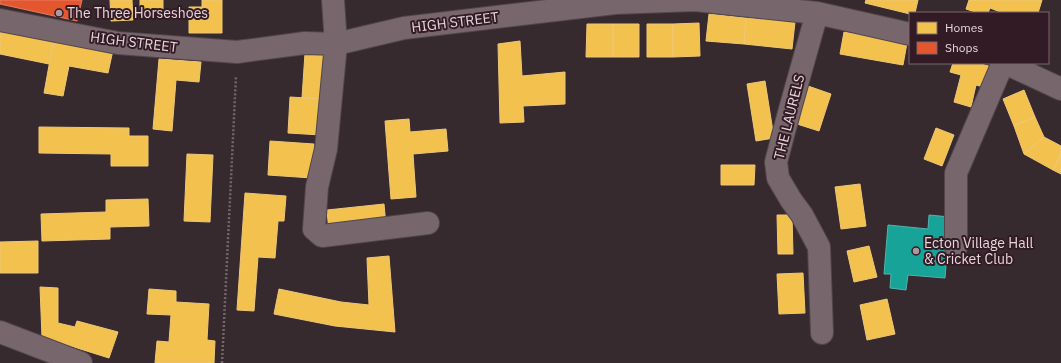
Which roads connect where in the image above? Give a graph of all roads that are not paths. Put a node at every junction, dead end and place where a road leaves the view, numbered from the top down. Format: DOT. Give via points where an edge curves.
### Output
graph roads {
  1 [pos="333,0"];
  2 [pos="614,2"];
  3 [pos="817,13"];
  4 [pos="0,20"];
  5 [pos="909,34"];
  6 [pos="336,44"];
  7 [pos="1004,64"];
  8 [pos="1006,64"];
  9 [pos="1061,89"];
  10 [pos="428,223"];
  11 [pos="956,247"];
  12 [pos="0,332"];
  13 [pos="822,333"];
  14 [pos="81,363"];
  1 -- 6 [label="street"];
  2 -- 3 [label="street, HIGH STREET" via="694,0"];
  2 -- 6 [label="street, HIGH STREET" via="404,28"];
  3 -- 5 [label="street, HIGH STREET"];
  3 -- 13 [label="street, THE LAURELS" via="776,162 778,178 819,247"];
  4 -- 6 [label="street, HIGH STREET" via="118,43 237,52 305,43"];
  6 -- 10 [label="street" via="326,149 317,187 314,229 322,236"];
  7 -- 11 [label="street" via="956,173"];
  8 -- 9 [label="street"];
  12 -- 14 [label="street"];
}
